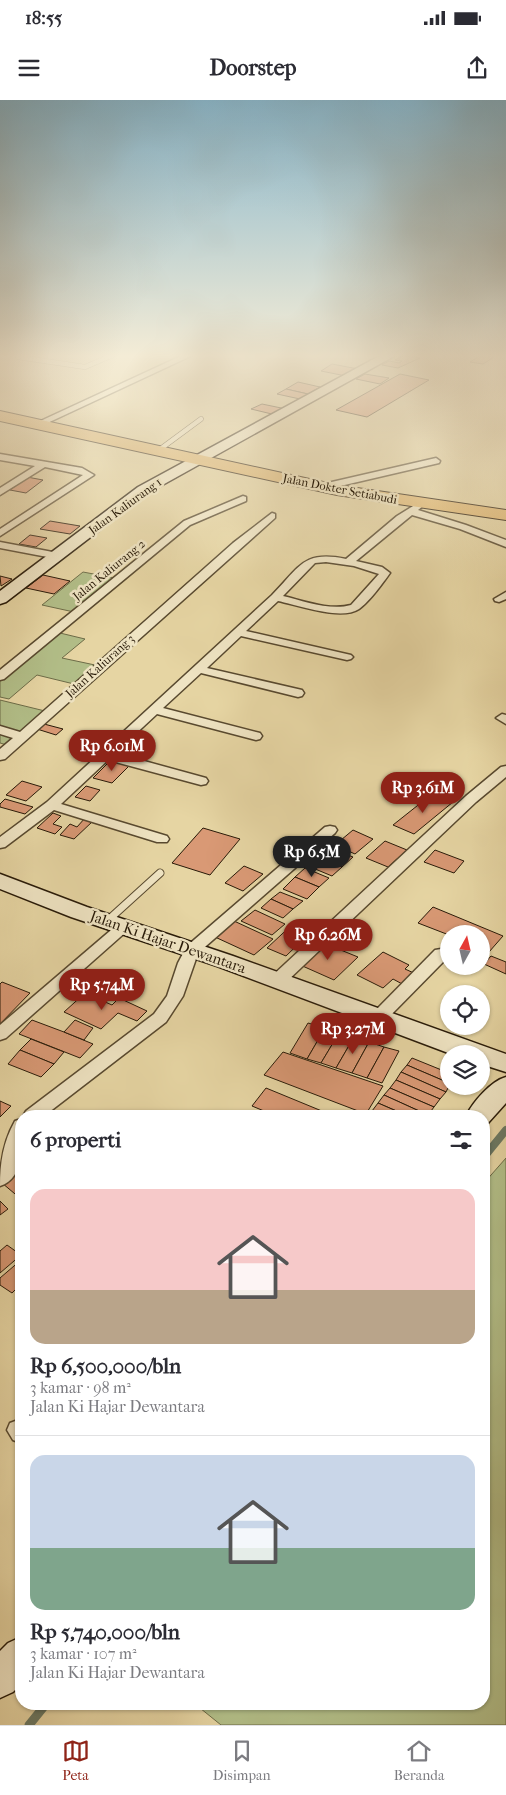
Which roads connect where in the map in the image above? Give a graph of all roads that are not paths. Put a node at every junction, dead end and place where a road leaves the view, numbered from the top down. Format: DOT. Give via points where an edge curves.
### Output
graph roads {
  1 [pos="70,431"];
  2 [pos="185,431"];
  3 [pos="251,431"];
  4 [pos="159,450"];
  5 [pos="0,457"];
  6 [pos="200,459"];
  7 [pos="436,461"];
  8 [pos="42,465"];
  9 [pos="0,478"];
  10 [pos="17,482"];
  11 [pos="323,486"];
  12 [pos="0,492"];
  13 [pos="243,500"];
  14 [pos="416,507"];
  15 [pos="506,515"];
  16 [pos="272,516"];
  17 [pos="0,533"];
  18 [pos="506,544"];
  19 [pos="0,545"];
  20 [pos="58,556"];
  21 [pos="347,563"];
  22 [pos="276,597"];
  23 [pos="0,599"];
  24 [pos="238,632"];
  25 [pos="347,657"];
  26 [pos="198,669"];
  27 [pos="0,676"];
  28 [pos="298,694"];
  29 [pos="155,710"];
  30 [pos="0,730"];
  31 [pos="22,736"];
  32 [pos="256,736"];
  33 [pos="106,755"];
  34 [pos="0,756"];
  35 [pos="506,770"];
  36 [pos="201,782"];
  37 [pos="52,805"];
  38 [pos="330,830"];
  39 [pos="162,838"];
  40 [pos="0,844"];
  41 [pos="160,873"];
  42 [pos="0,881"];
  43 [pos="114,925"];
  44 [pos="178,945"];
  45 [pos="440,955"];
  46 [pos="278,980"];
  47 [pos="378,1018"];
  48 [pos="0,1034"];
  49 [pos="454,1045"];
  50 [pos="490,1057"];
  51 [pos="506,1063"];
  52 [pos="40,1110"];
  53 [pos="15,1141"];
  54 [pos="0,1179"];
  55 [pos="15,1662"];
  56 [pos="0,1678"];
  1 -- 4 [label="highway, Jalan Dokter Setiabudi"];
  2 -- 4 [label="lane"];
  3 -- 6 [label="street, Jalan Kaliurang 1"];
  4 -- 6 [label="highway, Jalan Dokter Setiabudi"];
  5 -- 8 [label="street"];
  6 -- 11 [label="highway, Jalan Dokter Setiabudi"];
  6 -- 20 [label="street, Jalan Kaliurang 1" via="143,490"];
  7 -- 11 [label="street"];
  8 -- 10 [label="street"];
  8 -- 17 [label="street" via="89,475"];
  9 -- 10 [label="street"];
  10 -- 12 [label="street"];
  11 -- 14 [label="highway, Jalan Dokter Setiabudi"];
  13 -- 27 [label="street, Jalan Kaliurang 2" via="187,523"];
  14 -- 15 [label="highway, Jalan Dokter Setiabudi" via="480,509"];
  14 -- 18 [label="street"];
  14 -- 21 [label="street"];
  16 -- 31 [label="street, Jalan Kaliurang 3"];
  19 -- 20 [label="street"];
  20 -- 23 [label="street, Jalan Kaliurang 1"];
  21 -- 22 [label="street" via="323,558 311,561"];
  21 -- 22 [label="street" via="385,573 349,610"];
  22 -- 24 [label="street"];
  24 -- 25 [label="street"];
  24 -- 26 [label="street"];
  26 -- 28 [label="street"];
  26 -- 29 [label="street"];
  29 -- 32 [label="street"];
  29 -- 33 [label="street"];
  30 -- 31 [label="street"];
  31 -- 34 [label="street, Jalan Kaliurang 3"];
  33 -- 36 [label="street"];
  33 -- 37 [label="street"];
  35 -- 46 [label="street"];
  37 -- 39 [label="street"];
  37 -- 40 [label="street"];
  38 -- 44 [label="street"];
  41 -- 43 [label="lane"];
  42 -- 43 [label="street, Jalan Ki Hajar Dewantara"];
  43 -- 44 [label="street, Jalan Ki Hajar Dewantara"];
  43 -- 48 [label="street"];
  44 -- 46 [label="street, Jalan Ki Hajar Dewantara"];
  44 -- 52 [label="street" via="184,963 178,988 160,1018"];
  45 -- 47 [label="street"];
  46 -- 47 [label="street, Jalan Ki Hajar Dewantara"];
  47 -- 49 [label="street, Jalan Ki Hajar Dewantara"];
  50 -- 51 [label="street, Jalan Ki Hajar Dewantara"];
  53 -- 54 [label="street" via="10,1167"];
  55 -- 56 [label="street"];
}
